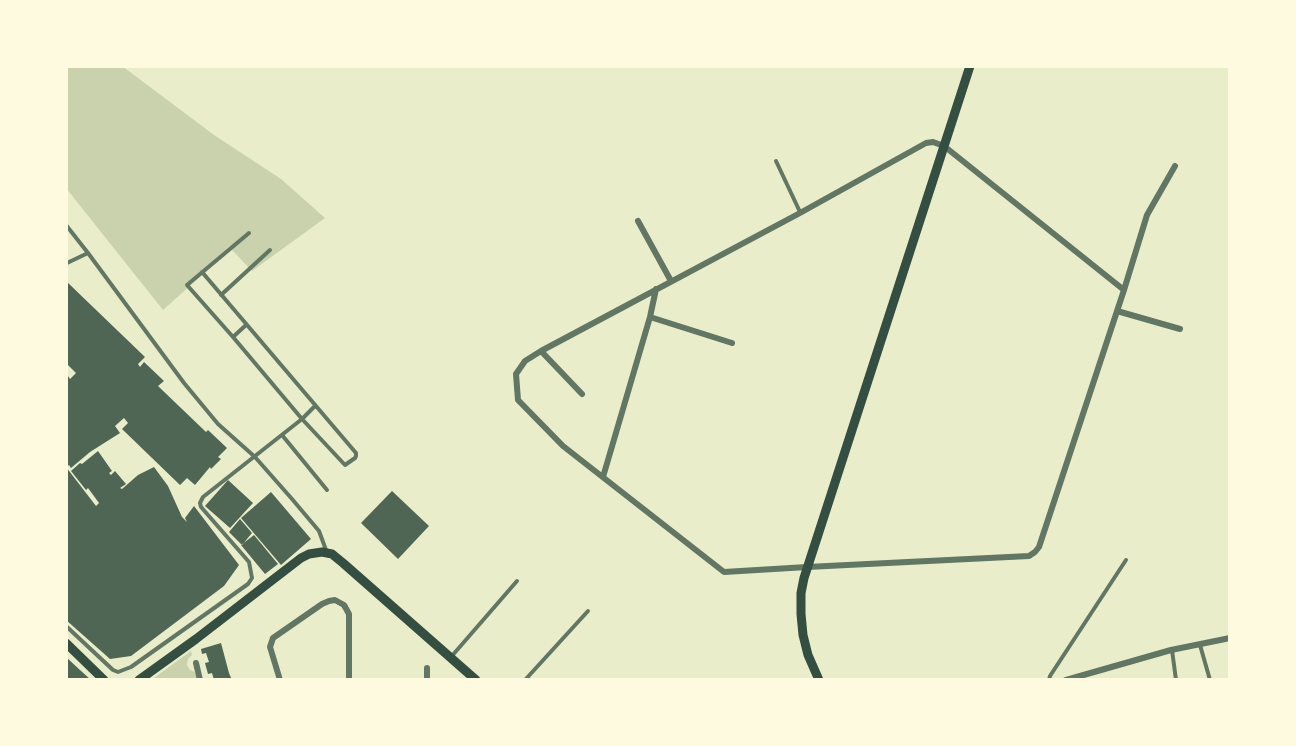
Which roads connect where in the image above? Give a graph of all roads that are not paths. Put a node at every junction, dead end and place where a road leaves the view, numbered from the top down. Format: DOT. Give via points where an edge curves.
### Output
graph roads {
  1 [pos="970,66"];
  2 [pos="944,146"];
  3 [pos="776,161"];
  4 [pos="1176,166"];
  5 [pos="800,213"];
  6 [pos="638,221"];
  7 [pos="66,225"];
  8 [pos="249,232"];
  9 [pos="270,250"];
  10 [pos="88,253"];
  11 [pos="66,261"];
  12 [pos="202,272"];
  13 [pos="671,281"];
  14 [pos="656,289"];
  15 [pos="1124,290"];
  16 [pos="221,295"];
  17 [pos="1117,312"];
  18 [pos="650,316"];
  19 [pos="246,325"];
  20 [pos="1180,329"];
  21 [pos="233,337"];
  22 [pos="732,343"];
  23 [pos="541,351"];
  24 [pos="582,394"];
  25 [pos="315,406"];
  26 [pos="302,418"];
  27 [pos="282,435"];
  28 [pos="255,457"];
  29 [pos="603,477"];
  30 [pos="327,490"];
  31 [pos="327,552"];
  32 [pos="1126,560"];
  33 [pos="807,567"];
  34 [pos="517,581"];
  35 [pos="588,611"];
  36 [pos="66,626"];
  37 [pos="1230,638"];
  38 [pos="66,643"];
  39 [pos="1200,644"];
  40 [pos="1171,650"];
  41 [pos="451,658"];
  42 [pos="196,663"];
  43 [pos="426,668"];
  44 [pos="104,680"];
  45 [pos="139,680"];
  46 [pos="200,680"];
  47 [pos="280,680"];
  48 [pos="350,680"];
  49 [pos="427,680"];
  50 [pos="476,680"];
  51 [pos="525,680"];
  52 [pos="819,680"];
  53 [pos="1049,680"];
  54 [pos="1066,680"];
  55 [pos="1176,680"];
  56 [pos="1210,680"];
  1 -- 2 [label="main road"];
  2 -- 5 [label="street" via="926,143"];
  2 -- 15 [label="street"];
  2 -- 33 [label="main road"];
  3 -- 5 [label="lane"];
  4 -- 15 [label="street" via="1147,215"];
  5 -- 13 [label="street"];
  6 -- 13 [label="street"];
  7 -- 10 [label="lane"];
  8 -- 12 [label="lane"];
  9 -- 16 [label="lane"];
  10 -- 11 [label="lane"];
  10 -- 28 [label="lane" via="184,383 218,424"];
  12 -- 16 [label="lane"];
  12 -- 21 [label="lane" via="187,285"];
  13 -- 14 [label="street"];
  14 -- 18 [label="street"];
  14 -- 23 [label="street"];
  15 -- 17 [label="street"];
  16 -- 19 [label="lane"];
  17 -- 20 [label="street"];
  17 -- 33 [label="street" via="1035,552 1029,556"];
  18 -- 22 [label="street"];
  18 -- 29 [label="street"];
  19 -- 21 [label="lane"];
  19 -- 25 [label="lane"];
  21 -- 26 [label="lane"];
  23 -- 24 [label="street"];
  23 -- 29 [label="street" via="525,361 516,374 518,400 563,446"];
  25 -- 26 [label="lane"];
  25 -- 26 [label="lane" via="356,453 355,458 345,465"];
  26 -- 27 [label="lane"];
  27 -- 28 [label="lane"];
  27 -- 30 [label="lane"];
  28 -- 31 [label="lane" via="319,531"];
  28 -- 36 [label="lane" via="200,503 249,562 252,578 248,585 118,672"];
  29 -- 33 [label="street" via="724,572"];
  31 -- 41 [label="main road"];
  31 -- 45 [label="main road" via="301,558"];
  32 -- 53 [label="lane"];
  33 -- 52 [label="main road" via="801,593 803,635"];
  34 -- 41 [label="lane"];
  35 -- 51 [label="lane"];
  37 -- 39 [label="street"];
  38 -- 44 [label="main road"];
  39 -- 40 [label="street"];
  39 -- 56 [label="lane"];
  40 -- 54 [label="street"];
  40 -- 55 [label="lane"];
  41 -- 50 [label="main road"];
  42 -- 46 [label="street"];
  43 -- 49 [label="street"];
  47 -- 48 [label="street" via="270,647 273,638 322,604 335,600 349,614"];
}
